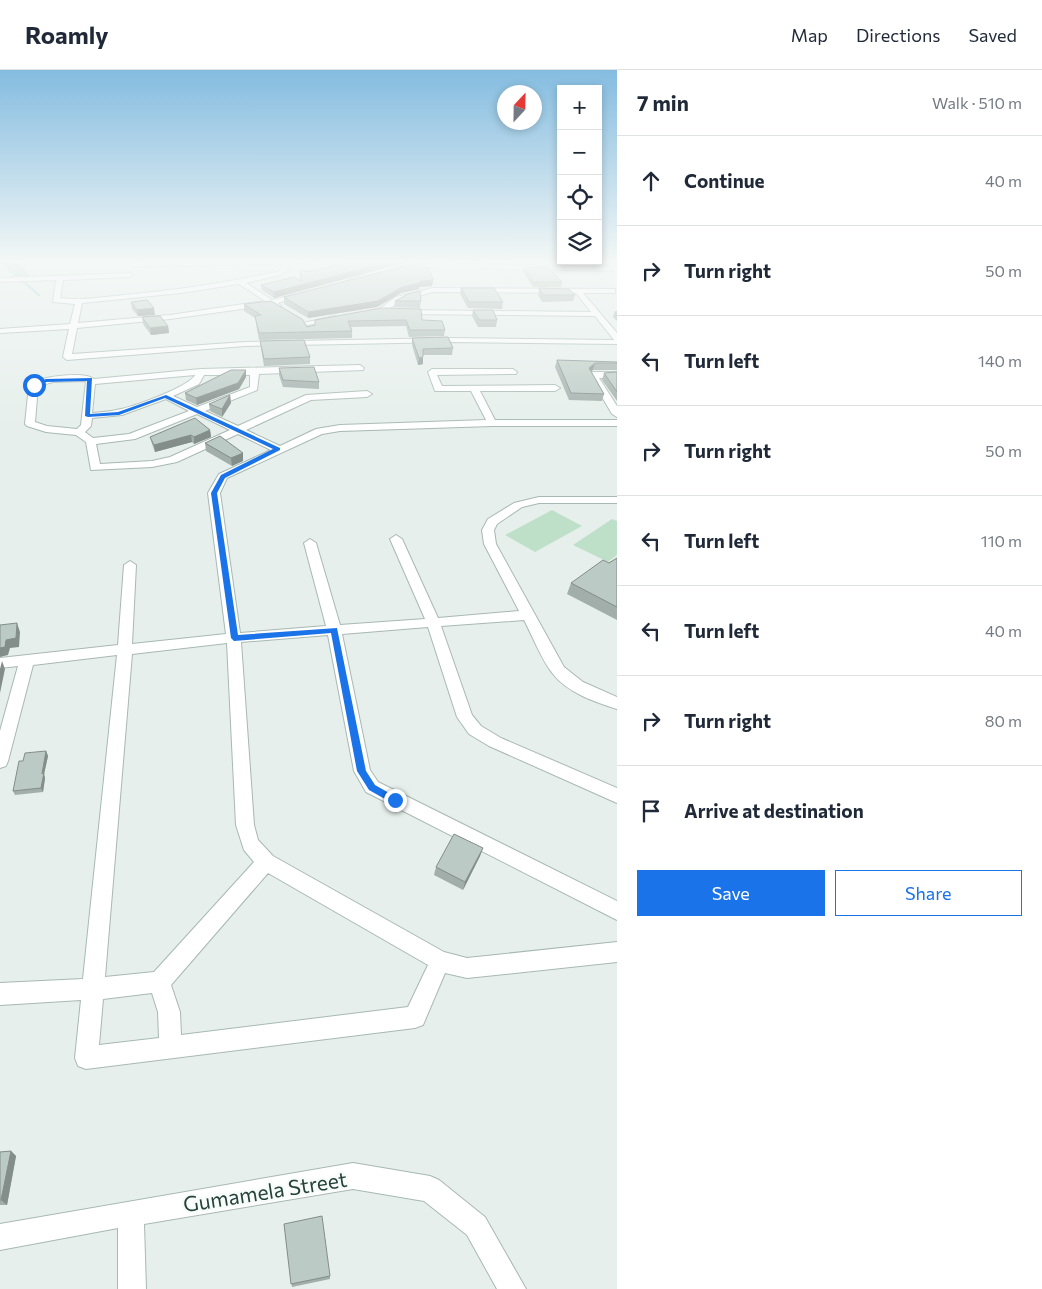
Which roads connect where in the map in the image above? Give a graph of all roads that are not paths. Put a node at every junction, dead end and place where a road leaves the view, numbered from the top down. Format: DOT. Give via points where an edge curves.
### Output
graph roads {
  1 [pos="75,318"];
  2 [pos="164,318"];
  3 [pos="299,318"];
  4 [pos="341,318"];
  5 [pos="600,318"];
  6 [pos="73,327"];
  7 [pos="0,331"];
  8 [pos="311,333"];
  9 [pos="617,338"];
  10 [pos="617,342"];
  11 [pos="201,372"];
  12 [pos="254,372"];
  13 [pos="617,375"];
  14 [pos="91,382"];
  15 [pos="307,383"];
  16 [pos="474,388"];
  17 [pos="519,388"];
  18 [pos="555,388"];
  19 [pos="601,389"];
  20 [pos="617,390"];
  21 [pos="166,396"];
  22 [pos="198,411"];
  23 [pos="617,414"];
  24 [pos="88,416"];
  25 [pos="492,423"];
  26 [pos="617,423"];
  27 [pos="237,429"];
  28 [pos="79,432"];
  29 [pos="91,441"];
  30 [pos="278,449"];
  31 [pos="617,500"];
  32 [pos="396,538"];
  33 [pos="310,543"];
  34 [pos="130,564"];
  35 [pos="528,615"];
  36 [pos="433,622"];
  37 [pos="334,630"];
  38 [pos="234,638"];
  39 [pos="126,650"];
  40 [pos="27,659"];
  41 [pos="0,663"];
  42 [pos="617,703"];
  43 [pos="4,732"];
  44 [pos="0,761"];
  45 [pos="617,796"];
  46 [pos="266,862"];
  47 [pos="617,911"];
  48 [pos="617,952"];
  49 [pos="440,961"];
  50 [pos="159,982"];
  51 [pos="93,989"];
  52 [pos="0,994"];
  53 [pos="170,1048"];
  54 [pos="131,1212"];
  55 [pos="0,1238"];
  56 [pos="132,1289"];
  57 [pos="512,1289"];
  1 -- 6 [label="street"];
  2 -- 6 [label="street"];
  3 -- 8 [label="street"];
  4 -- 8 [label="street"];
  5 -- 9 [label="street"];
  6 -- 7 [label="street"];
  6 -- 8 [label="street" via="67,357 245,344"];
  8 -- 10 [label="street" via="451,340"];
  11 -- 12 [label="street"];
  11 -- 14 [label="street"];
  11 -- 21 [label="street" via="196,382"];
  12 -- 15 [label="street"];
  12 -- 22 [label="street" via="254,388"];
  13 -- 19 [label="street" via="593,374"];
  14 -- 24 [label="street"];
  14 -- 28 [label="street" via="84,378 46,380 34,385 30,424"];
  15 -- 15 [label="street" via="363,381"];
  15 -- 27 [label="street"];
  16 -- 17 [label="street"];
  16 -- 17 [label="street" via="438,388 432,372 511,370"];
  16 -- 25 [label="street"];
  17 -- 18 [label="street"];
  19 -- 20 [label="street"];
  19 -- 23 [label="street"];
  21 -- 22 [label="street"];
  21 -- 24 [label="street" via="119,413"];
  22 -- 27 [label="street"];
  22 -- 29 [label="street" via="131,437"];
  24 -- 28 [label="street" via="86,426"];
  25 -- 26 [label="street"];
  25 -- 30 [label="street" via="340,428 320,431"];
  27 -- 29 [label="street" via="173,460 152,464 95,468"];
  27 -- 30 [label="street"];
  28 -- 29 [label="street"];
  30 -- 38 [label="street" via="223,476 214,493"];
  31 -- 35 [label="street" via="538,500 518,505 492,522 488,530 490,544"];
  32 -- 36 [label="street"];
  33 -- 37 [label="street"];
  34 -- 39 [label="street"];
  35 -- 36 [label="street"];
  35 -- 42 [label="street" via="558,670 569,682 587,693"];
  36 -- 37 [label="street"];
  36 -- 45 [label="street" via="464,717 475,730"];
  37 -- 38 [label="street"];
  37 -- 47 [label="street" via="362,771 372,787"];
  38 -- 39 [label="street"];
  38 -- 46 [label="street" via="245,825 250,844"];
  39 -- 40 [label="street"];
  39 -- 51 [label="street"];
  40 -- 41 [label="street"];
  40 -- 43 [label="street"];
  43 -- 44 [label="street"];
  46 -- 49 [label="street"];
  46 -- 50 [label="street"];
  48 -- 49 [label="street" via="467,968"];
  49 -- 53 [label="street" via="415,1017"];
  50 -- 51 [label="street"];
  50 -- 53 [label="street" via="169,1012"];
  51 -- 52 [label="street"];
  51 -- 53 [label="street" via="86,1058"];
  54 -- 55 [label="street, Gumamela Street"];
  54 -- 56 [label="street"];
  54 -- 57 [label="street, Gumamela Street" via="353,1176 430,1189 476,1226"];
}
